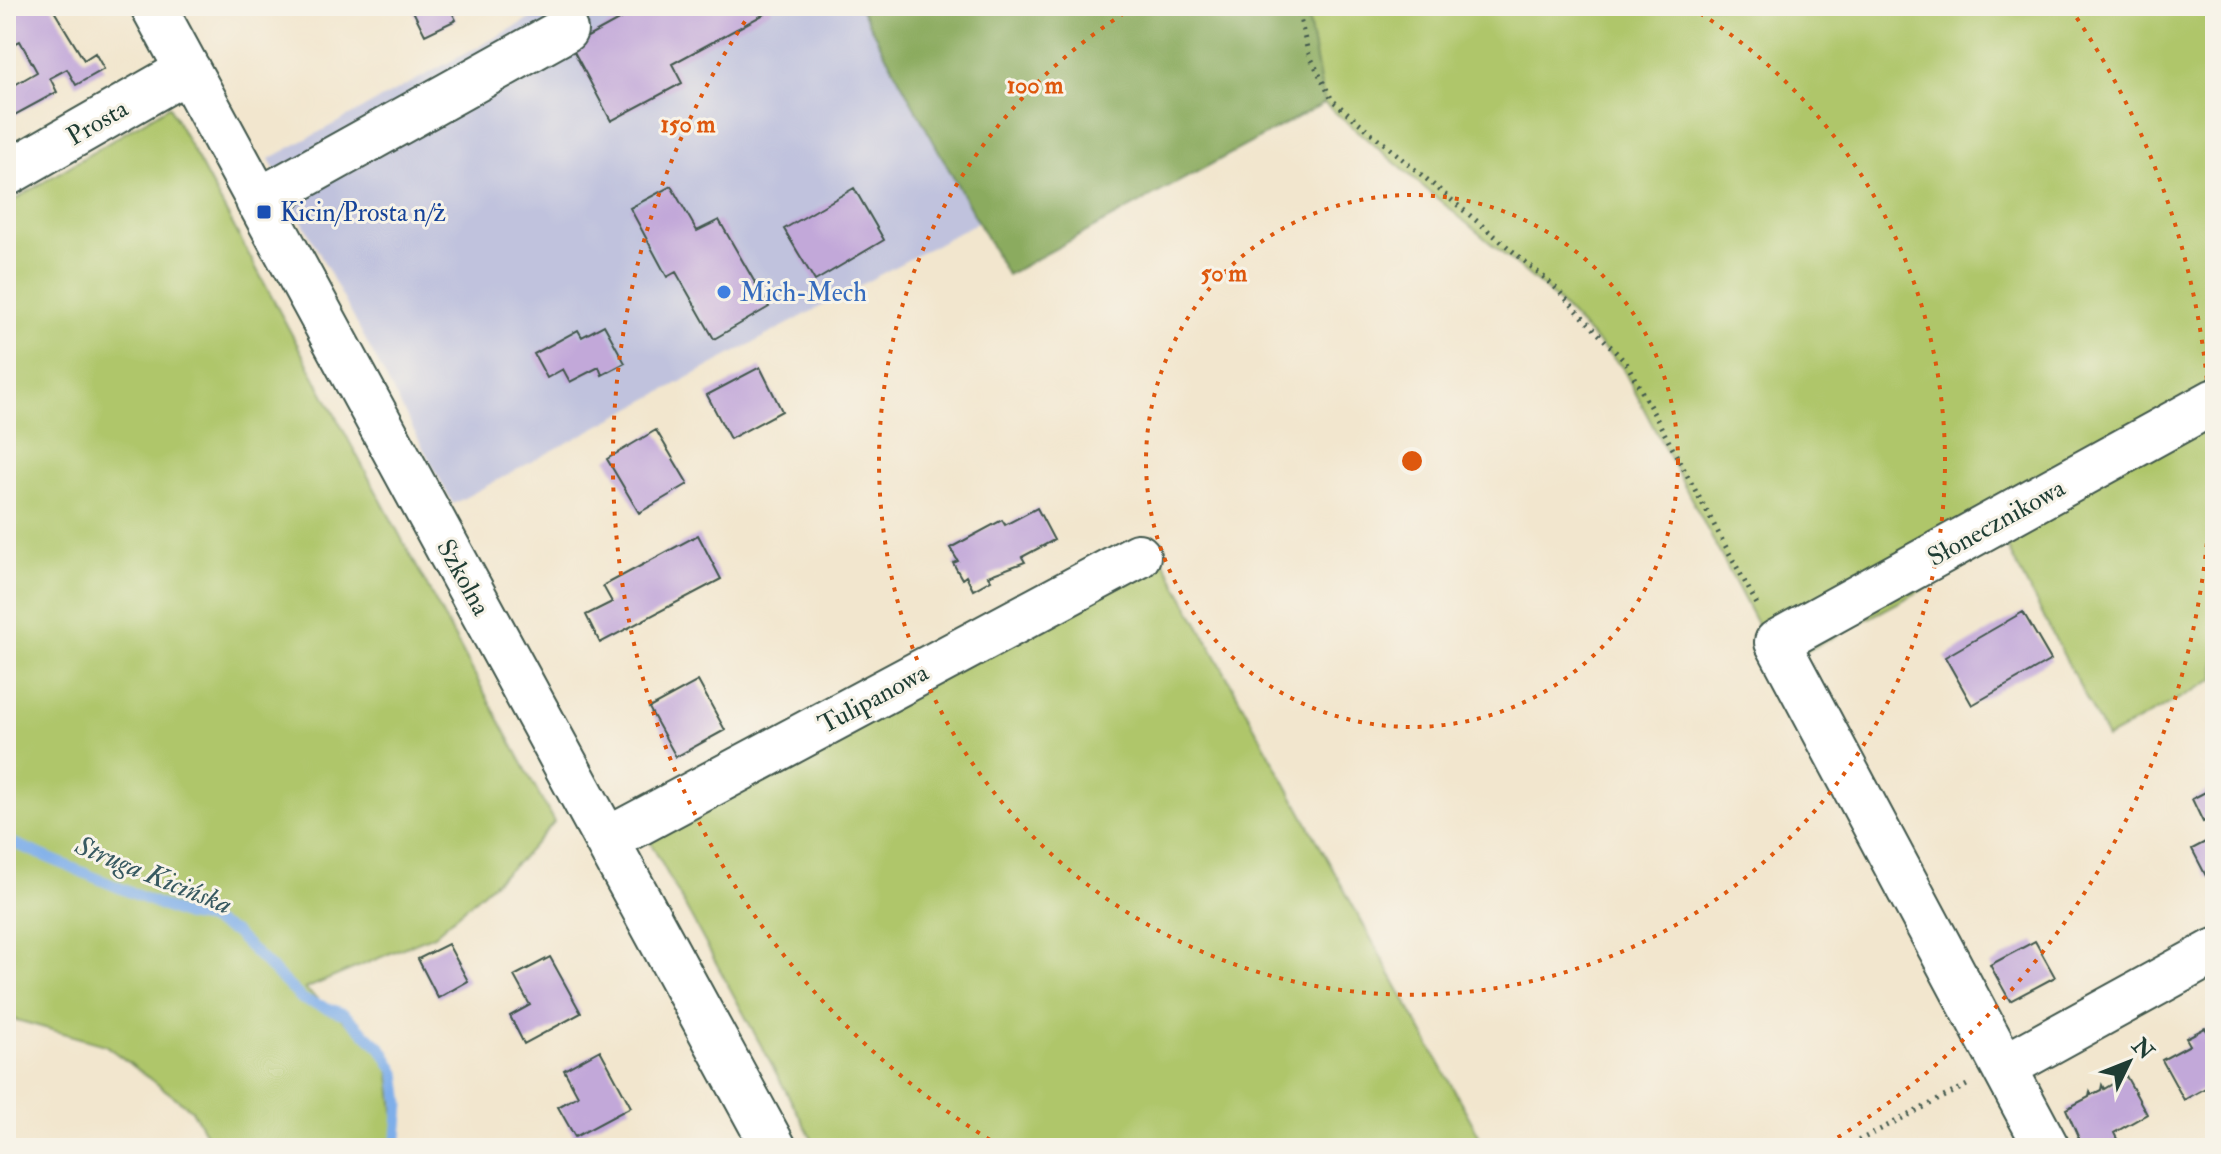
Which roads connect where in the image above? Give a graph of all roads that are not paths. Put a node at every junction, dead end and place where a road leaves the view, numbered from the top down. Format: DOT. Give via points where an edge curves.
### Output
graph roads {
  1 [pos="153,6"];
  2 [pos="565,30"];
  3 [pos="188,70"];
  4 [pos="6,174"];
  5 [pos="258,201"];
  6 [pos="2215,401"];
  7 [pos="1138,556"];
  8 [pos="607,840"];
  9 [pos="2215,951"];
  10 [pos="2004,1067"];
  11 [pos="774,1148"];
  12 [pos="2047,1148"];
  1 -- 3 [label="street, Szkolna"];
  2 -- 5 [label="street"];
  3 -- 4 [label="street, Prosta"];
  3 -- 5 [label="street, Szkolna"];
  5 -- 8 [label="street, Szkolna"];
  6 -- 10 [label="street, Słonecznikowa" via="1777,642"];
  7 -- 8 [label="street, Tulipanowa"];
  8 -- 11 [label="street, Szkolna"];
  9 -- 10 [label="street"];
  10 -- 12 [label="street"];
}
